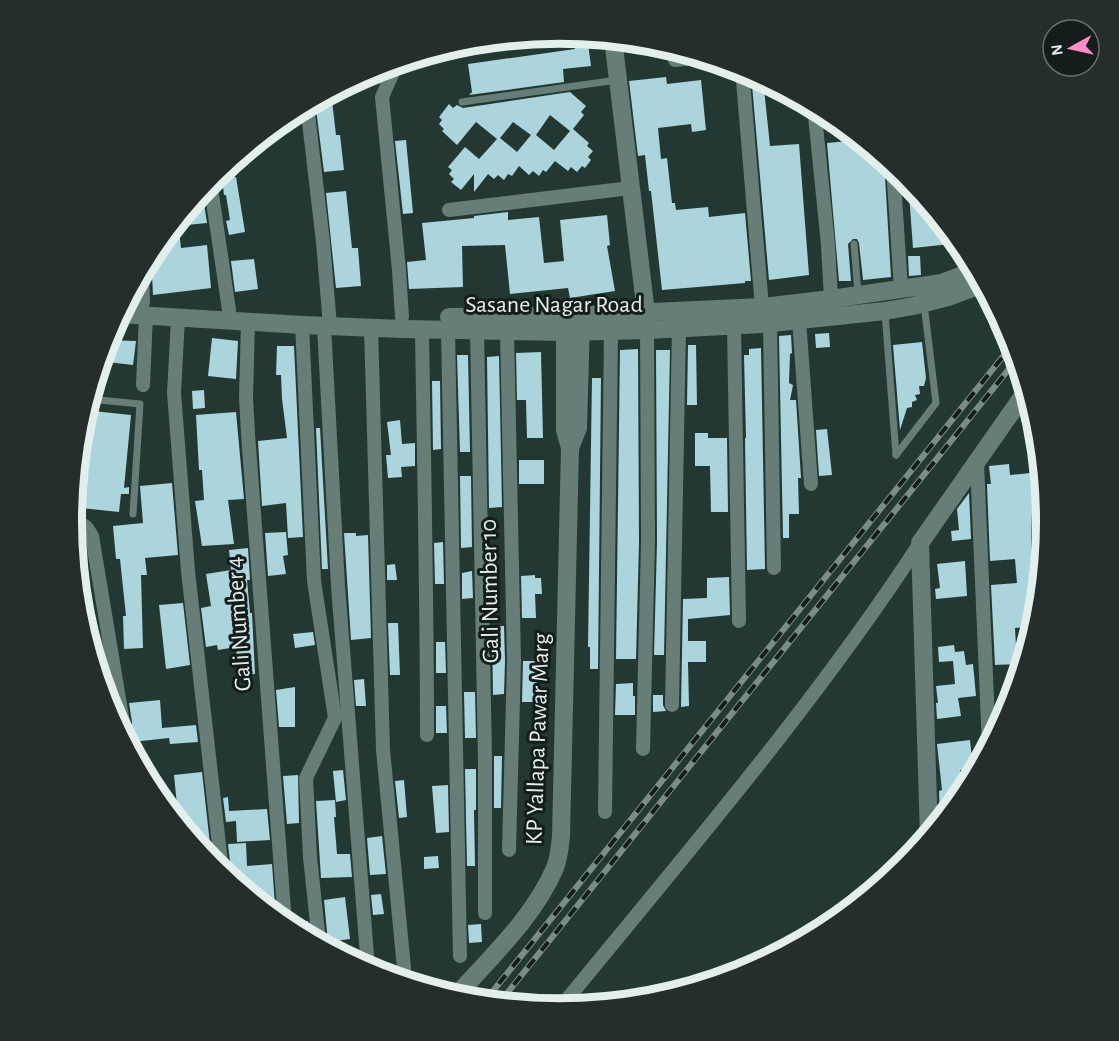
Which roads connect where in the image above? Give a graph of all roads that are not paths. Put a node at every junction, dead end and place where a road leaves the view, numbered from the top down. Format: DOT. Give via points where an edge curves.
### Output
graph roads {
  1 [pos="614,47"];
  2 [pos="680,59"];
  3 [pos="675,60"];
  4 [pos="390,75"];
  5 [pos="618,80"];
  6 [pos="743,81"];
  7 [pos="462,102"];
  8 [pos="308,115"];
  9 [pos="815,118"];
  10 [pos="894,180"];
  11 [pos="630,188"];
  12 [pos="212,194"];
  13 [pos="449,210"];
  14 [pos="854,243"];
  15 [pos="967,273"];
  16 [pos="975,286"];
  17 [pos="901,289"];
  18 [pos="858,296"];
  19 [pos="831,299"];
  20 [pos="924,303"];
  21 [pos="139,307"];
  22 [pos="229,310"];
  23 [pos="885,311"];
  24 [pos="766,315"];
  25 [pos="402,317"];
  26 [pos="178,318"];
  27 [pos="799,320"];
  28 [pos="647,321"];
  29 [pos="248,322"];
  30 [pos="328,322"];
  31 [pos="573,324"];
  32 [pos="302,325"];
  33 [pos="734,326"];
  34 [pos="371,327"];
  35 [pos="680,328"];
  36 [pos="422,329"];
  37 [pos="448,330"];
  38 [pos="477,330"];
  39 [pos="507,331"];
  40 [pos="611,331"];
  41 [pos="143,385"];
  42 [pos="1021,399"];
  43 [pos="98,400"];
  44 [pos="977,463"];
  45 [pos="811,484"];
  46 [pos="133,514"];
  47 [pos="82,525"];
  48 [pos="920,543"];
  49 [pos="774,568"];
  50 [pos="739,621"];
  51 [pos="120,705"];
  52 [pos="672,705"];
  53 [pos="988,728"];
  54 [pos="427,735"];
  55 [pos="642,750"];
  56 [pos="605,812"];
  57 [pos="928,823"];
  58 [pos="509,850"];
  59 [pos="220,856"];
  60 [pos="284,910"];
  61 [pos="485,913"];
  62 [pos="318,932"];
  63 [pos="367,956"];
  64 [pos="460,956"];
  65 [pos="404,968"];
  66 [pos="464,987"];
  67 [pos="569,997"];
  1 -- 5 [label="street"];
  2 -- 3 [label="street"];
  4 -- 25 [label="street" via="382,97"];
  5 -- 7 [label="lane"];
  5 -- 11 [label="street"];
  6 -- 24 [label="street"];
  8 -- 30 [label="street"];
  9 -- 19 [label="street"];
  10 -- 17 [label="street"];
  11 -- 13 [label="street"];
  11 -- 28 [label="street"];
  12 -- 22 [label="street"];
  14 -- 18 [label="lane"];
  15 -- 17 [label="street, Sasane Nagar Road" via="942,283"];
  16 -- 20 [label="street, Sasane Nagar Road"];
  17 -- 18 [label="street, Sasane Nagar Road"];
  18 -- 19 [label="street, Sasane Nagar Road"];
  19 -- 24 [label="street, Sasane Nagar Road"];
  20 -- 23 [label="street, Sasane Nagar Road"];
  20 -- 23 [label="lane" via="936,403 896,455"];
  21 -- 22 [label="street, Sasane Nagar Road"];
  21 -- 26 [label="street, Sasane Nagar Road"];
  21 -- 41 [label="street"];
  22 -- 30 [label="street, Sasane Nagar Road"];
  23 -- 27 [label="street, Sasane Nagar Road"];
  24 -- 27 [label="street, Sasane Nagar Road"];
  24 -- 28 [label="street, Sasane Nagar Road"];
  24 -- 33 [label="street, Sasane Nagar Road"];
  24 -- 49 [label="street"];
  25 -- 30 [label="street, Sasane Nagar Road"];
  25 -- 31 [label="street, Sasane Nagar Road"];
  26 -- 29 [label="street, Sasane Nagar Road"];
  26 -- 59 [label="street" via="174,393 186,548"];
  27 -- 45 [label="street"];
  28 -- 31 [label="street, Sasane Nagar Road"];
  28 -- 35 [label="street, Sasane Nagar Road"];
  28 -- 40 [label="street, Sasane Nagar Road"];
  28 -- 55 [label="street" via="648,542"];
  29 -- 32 [label="street, Sasane Nagar Road"];
  29 -- 60 [label="street, Gali Number 4" via="247,425"];
  30 -- 32 [label="street, Sasane Nagar Road"];
  30 -- 34 [label="street, Sasane Nagar Road"];
  30 -- 63 [label="street" via="337,565"];
  31 -- 39 [label="street, Sasane Nagar Road"];
  31 -- 40 [label="street, Sasane Nagar Road"];
  31 -- 66 [label="street, KP Yallapa Pawar Marg" via="578,428 570,448 561,836 556,866 544,890 518,927"];
  32 -- 62 [label="street" via="314,581 335,718 306,778"];
  33 -- 35 [label="street, Sasane Nagar Road"];
  33 -- 50 [label="street"];
  34 -- 36 [label="street, Sasane Nagar Road"];
  34 -- 65 [label="street" via="383,750"];
  35 -- 52 [label="street"];
  36 -- 37 [label="street, Sasane Nagar Road"];
  36 -- 54 [label="street"];
  37 -- 38 [label="street, Sasane Nagar Road"];
  37 -- 64 [label="street"];
  38 -- 39 [label="street, Sasane Nagar Road"];
  38 -- 61 [label="street"];
  39 -- 58 [label="street, Gali Number 10" via="514,661"];
  40 -- 56 [label="street"];
  42 -- 44 [label="street"];
  43 -- 46 [label="lane" via="140,404"];
  44 -- 48 [label="street"];
  44 -- 53 [label="street"];
  47 -- 51 [label="street" via="92,536"];
  48 -- 57 [label="street"];
  48 -- 67 [label="street" via="880,604 765,756"];
}
